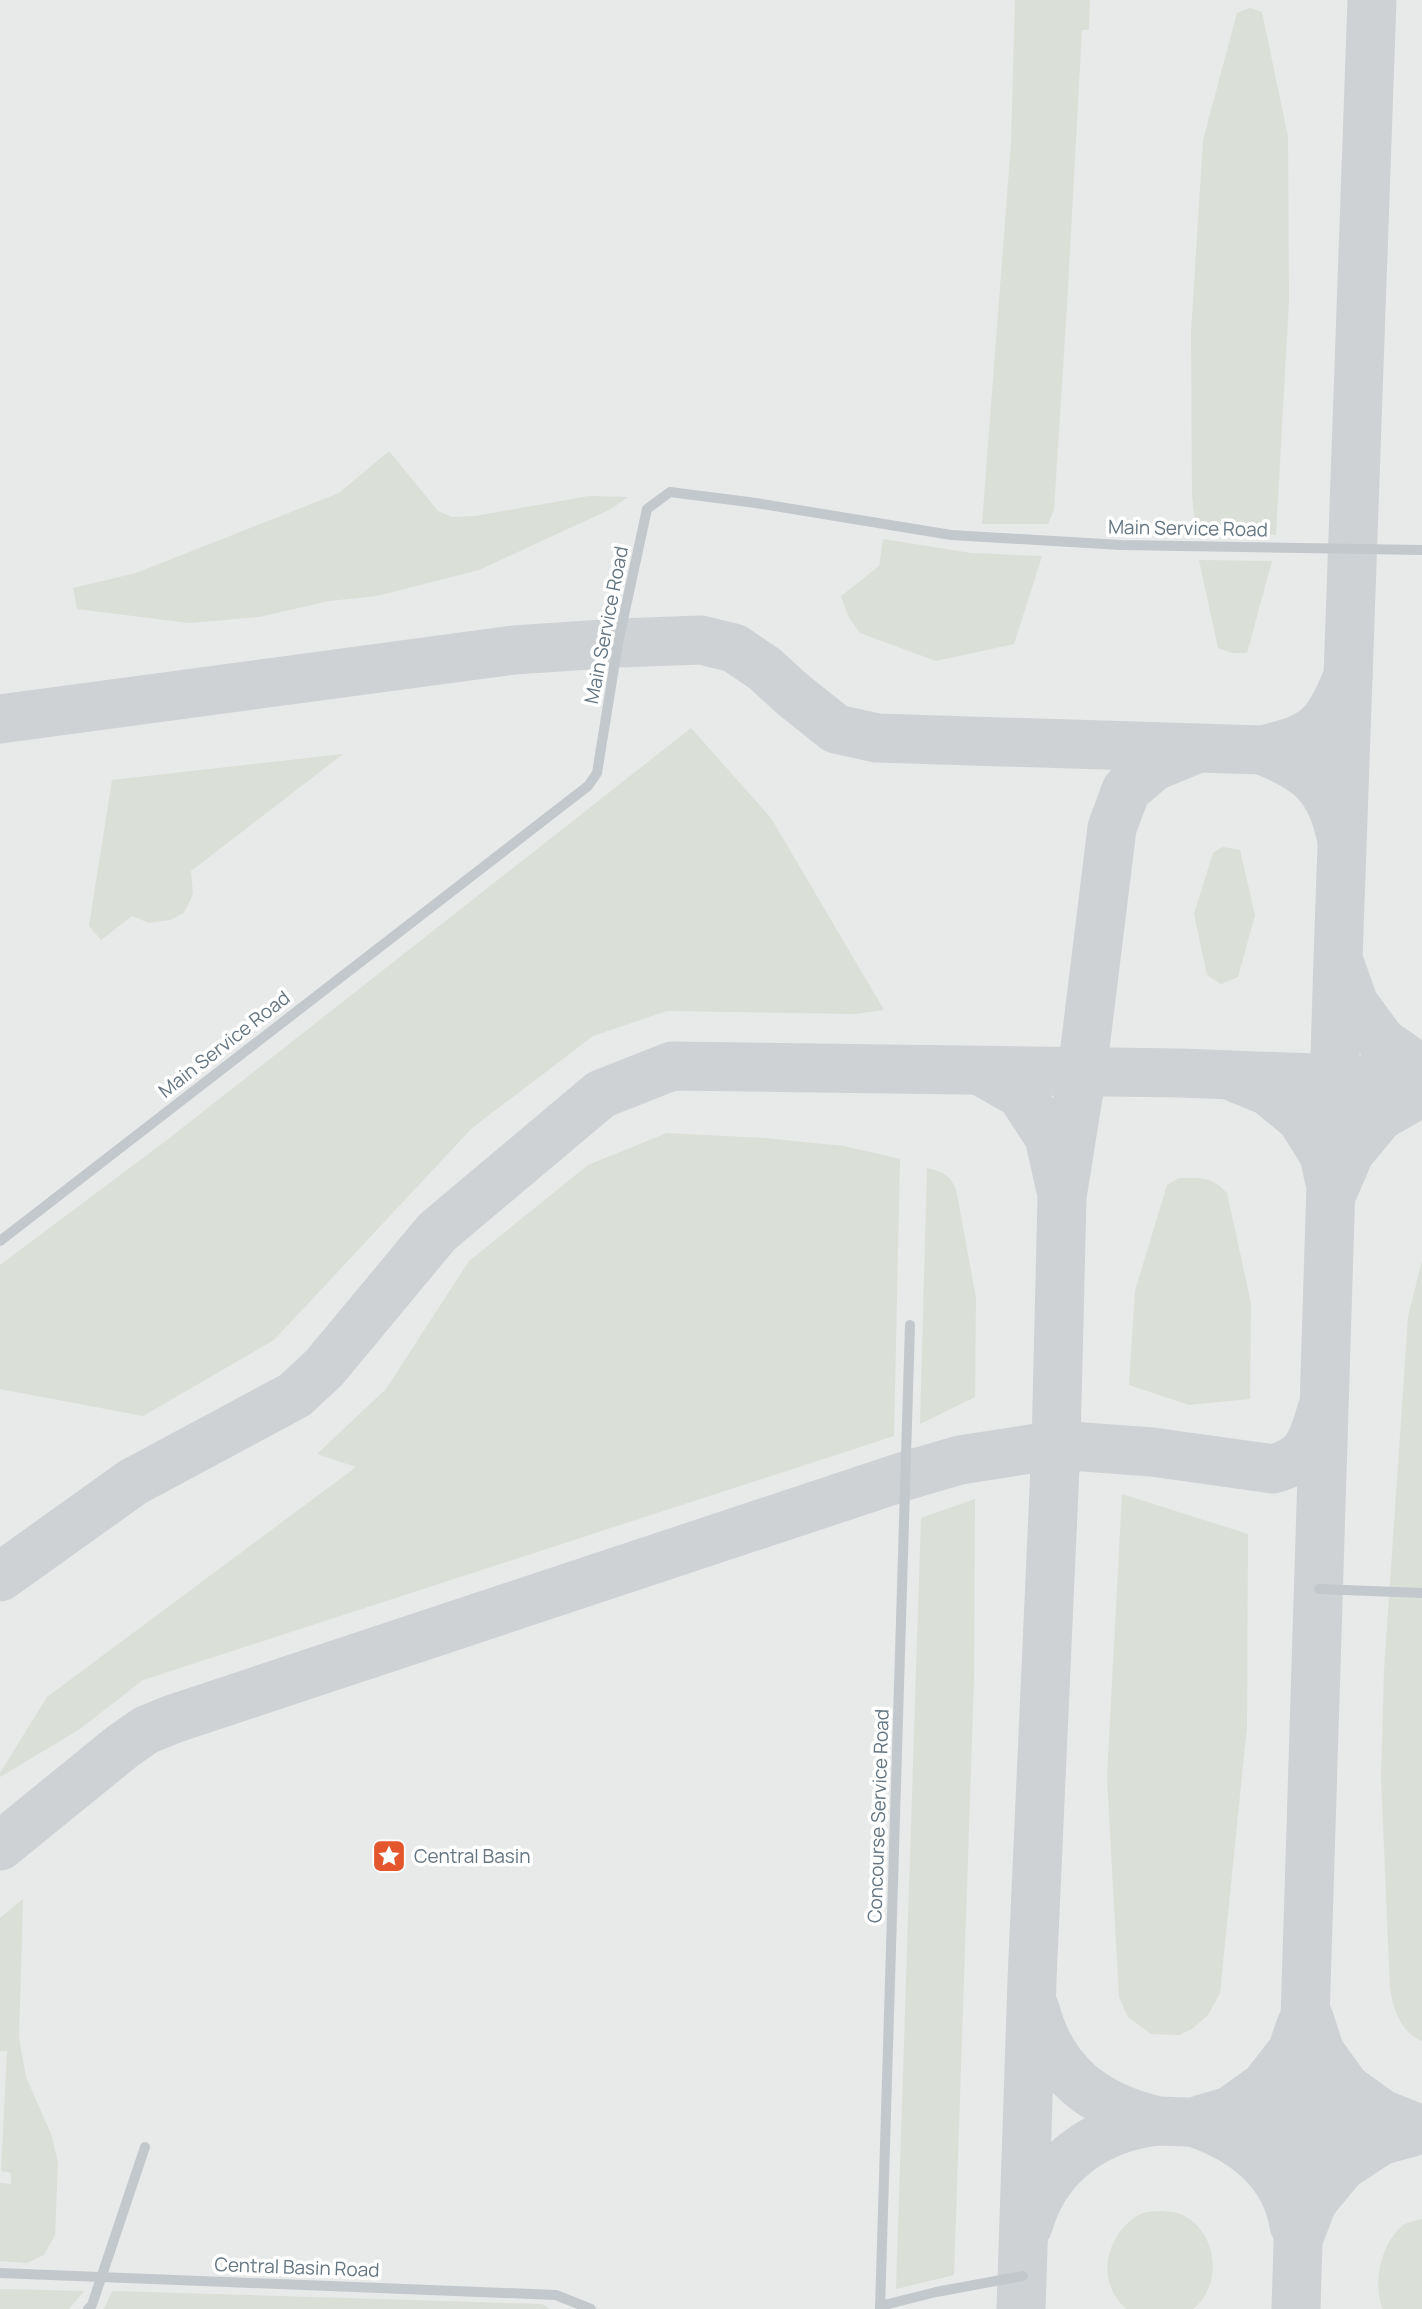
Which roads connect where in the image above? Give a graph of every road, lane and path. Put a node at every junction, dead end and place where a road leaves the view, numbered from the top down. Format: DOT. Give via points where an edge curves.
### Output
graph roads {
  1 [pos="1422,550"];
  2 [pos="0,1241"];
  3 [pos="910,1325"];
  4 [pos="1319,1589"];
  5 [pos="1422,1593"];
  6 [pos="145,2147"];
  7 [pos="0,2273"];
  8 [pos="103,2276"];
  9 [pos="1023,2276"];
  10 [pos="880,2308"];
  11 [pos="88,2309"];
  12 [pos="591,2309"];
  1 -- 2 [label="lane, Main Service Road" via="1121,545 951,535 670,492 647,509 618,643 597,773 588,786"];
  3 -- 10 [label="lane, Concourse Service Road"];
  4 -- 5 [label="lane"];
  6 -- 8 [label="lane"];
  7 -- 8 [label="lane, Central Basin Road"];
  8 -- 11 [label="lane"];
  8 -- 12 [label="lane, Central Basin Road" via="556,2295"];
  9 -- 10 [label="lane"];
}
